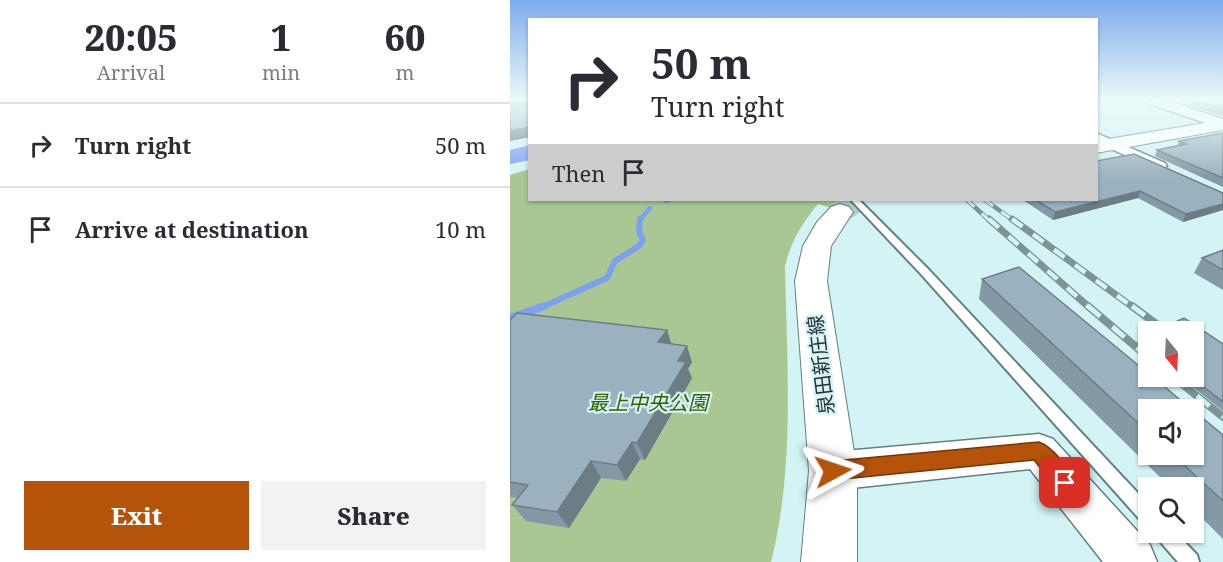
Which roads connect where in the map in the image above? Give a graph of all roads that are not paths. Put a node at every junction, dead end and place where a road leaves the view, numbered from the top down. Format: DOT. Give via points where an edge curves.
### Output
graph roads {
  1 [pos="1220,125"];
  2 [pos="1101,143"];
  3 [pos="1172,172"];
  4 [pos="848,206"];
  5 [pos="833,471"];
  6 [pos="1138,505"];
  7 [pos="1173,543"];
  8 [pos="829,562"];
  9 [pos="1133,562"];
  10 [pos="1190,562"];
  1 -- 2 [label="main road"];
  2 -- 3 [label="street"];
  4 -- 5 [label="main road, 泉田新庄線" via="827,228 817,246 811,281"];
  4 -- 6 [label="lane" via="917,264"];
  5 -- 8 [label="main road, 泉田新庄線"];
  5 -- 9 [label="street" via="1039,451"];
  7 -- 10 [label="lane"];
}
